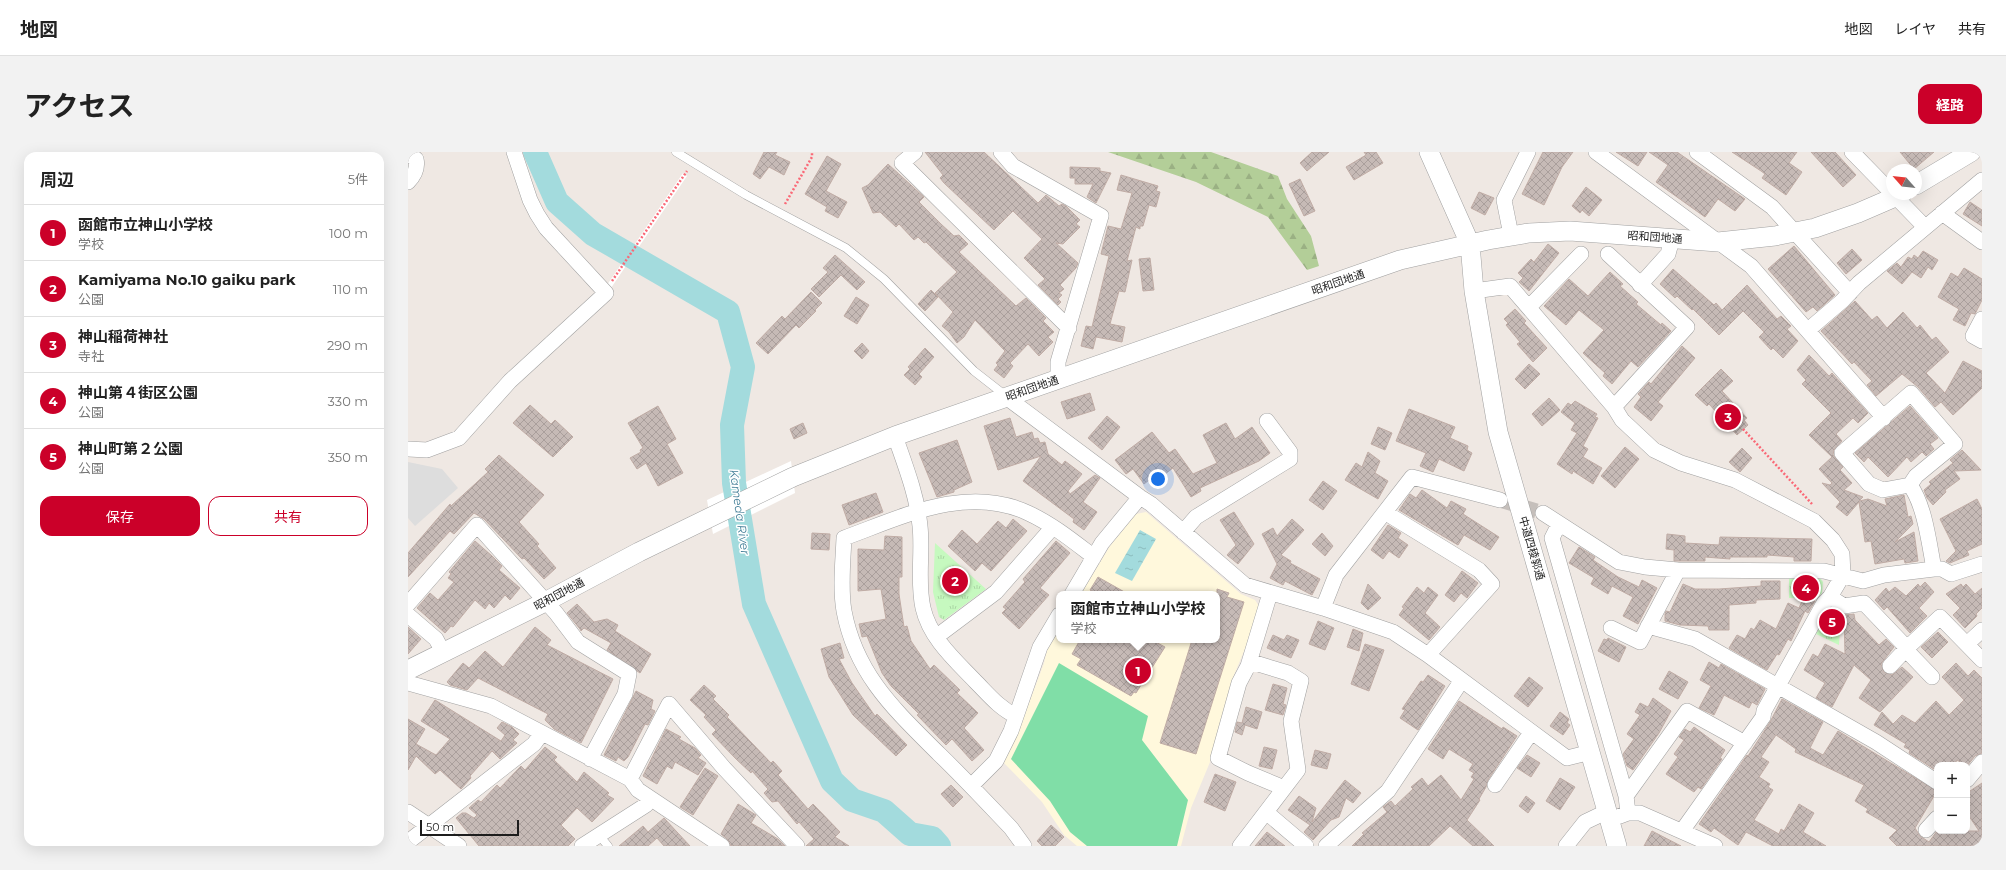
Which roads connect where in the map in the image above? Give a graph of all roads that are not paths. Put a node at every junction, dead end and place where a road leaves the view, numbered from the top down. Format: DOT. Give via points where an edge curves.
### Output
graph roads {
  1 [pos="514,152"];
  2 [pos="676,152"];
  3 [pos="915,152"];
  4 [pos="1001,152"];
  5 [pos="1429,152"];
  6 [pos="1528,152"];
  7 [pos="1596,152"];
  8 [pos="1697,152"];
  9 [pos="1852,152"];
  10 [pos="1971,152"];
  11 [pos="408,154"];
  12 [pos="1982,180"];
  13 [pos="1922,181"];
  14 [pos="408,182"];
  15 [pos="1886,184"];
  16 [pos="1886,198"];
  17 [pos="1901,200"];
  18 [pos="1942,213"];
  19 [pos="1925,227"];
  20 [pos="1796,232"];
  21 [pos="1511,235"];
  22 [pos="1672,239"];
  23 [pos="1718,242"];
  24 [pos="1982,242"];
  25 [pos="1470,244"];
  26 [pos="1581,254"];
  27 [pos="1608,254"];
  28 [pos="1640,285"];
  29 [pos="1474,291"];
  30 [pos="1850,293"];
  31 [pos="1529,307"];
  32 [pos="1982,318"];
  33 [pos="1069,328"];
  34 [pos="1808,330"];
  35 [pos="1982,342"];
  36 [pos="1058,379"];
  37 [pos="1006,397"];
  38 [pos="1614,407"];
  39 [pos="1884,418"];
  40 [pos="1267,421"];
  41 [pos="895,436"];
  42 [pos="408,449"];
  43 [pos="1910,485"];
  44 [pos="1140,498"];
  45 [pos="1500,500"];
  46 [pos="918,511"];
  47 [pos="1543,513"];
  48 [pos="1391,516"];
  49 [pos="1559,524"];
  50 [pos="1053,527"];
  51 [pos="1183,532"];
  52 [pos="1094,557"];
  53 [pos="1982,564"];
  54 [pos="1934,569"];
  55 [pos="1678,570"];
  56 [pos="1843,575"];
  57 [pos="1074,591"];
  58 [pos="1830,597"];
  59 [pos="1268,600"];
  60 [pos="545,602"];
  61 [pos="408,604"];
  62 [pos="1323,608"];
  63 [pos="408,615"];
  64 [pos="1056,620"];
  65 [pos="1648,626"];
  66 [pos="1611,628"];
  67 [pos="1982,630"];
  68 [pos="936,637"];
  69 [pos="1967,644"];
  70 [pos="1907,648"];
  71 [pos="443,652"];
  72 [pos="1428,655"];
  73 [pos="1982,660"];
  74 [pos="1248,666"];
  75 [pos="1890,666"];
  76 [pos="408,670"];
  77 [pos="1932,677"];
  78 [pos="408,683"];
  79 [pos="1458,686"];
  80 [pos="1778,686"];
  81 [pos="1016,716"];
  82 [pos="542,733"];
  83 [pos="1528,738"];
  84 [pos="1745,744"];
  85 [pos="1591,752"];
  86 [pos="590,759"];
  87 [pos="1982,762"];
  88 [pos="1970,776"];
  89 [pos="630,779"];
  90 [pos="1934,780"];
  91 [pos="1495,785"];
  92 [pos="971,786"];
  93 [pos="1284,788"];
  94 [pos="1626,796"];
  95 [pos="650,798"];
  96 [pos="408,812"];
  97 [pos="1266,812"];
  98 [pos="1628,813"];
  99 [pos="1609,815"];
  100 [pos="1934,821"];
  101 [pos="428,826"];
  102 [pos="1926,830"];
  103 [pos="1682,831"];
  104 [pos="604,840"];
  105 [pos="408,842"];
  106 [pos="1613,843"];
  107 [pos="459,846"];
  108 [pos="582,846"];
  109 [pos="722,846"];
  110 [pos="797,846"];
  111 [pos="1024,846"];
  112 [pos="1240,846"];
  113 [pos="1306,846"];
  114 [pos="1326,846"];
  115 [pos="1566,846"];
  116 [pos="1715,846"];
  1 -- 42 [label="street" via="530,200 540,219 606,293 510,381 459,438 427,450"];
  2 -- 37 [label="lane" via="746,195 846,248 884,279 974,371"];
  3 -- 33 [label="street" via="902,163"];
  4 -- 33 [label="street" via="1013,166 1101,216"];
  5 -- 25 [label="street, 中道四稜郭通"];
  6 -- 21 [label="street" via="1504,200"];
  7 -- 23 [label="street"];
  8 -- 20 [label="street" via="1772,207"];
  9 -- 15 [label="street"];
  10 -- 13 [label="street"];
  11 -- 14 [label="street" via="416,159 417,163"];
  12 -- 18 [label="street"];
  16 -- 20 [label="street, 昭和団地通" via="1822,225"];
  17 -- 19 [label="street"];
  18 -- 19 [label="street"];
  18 -- 24 [label="street"];
  19 -- 30 [label="street"];
  20 -- 23 [label="street, 昭和団地通"];
  20 -- 30 [label="street"];
  21 -- 22 [label="street, 昭和団地通" via="1570,231"];
  21 -- 25 [label="street, 昭和団地通"];
  22 -- 23 [label="street, 昭和団地通"];
  22 -- 28 [label="street" via="1668,254"];
  23 -- 34 [label="street" via="1751,266"];
  25 -- 29 [label="street, 中道四稜郭通"];
  25 -- 36 [label="street, 昭和団地通" via="1400,260"];
  26 -- 31 [label="street"];
  27 -- 28 [label="street"];
  28 -- 38 [label="street" via="1687,327"];
  29 -- 31 [label="street" via="1510,286"];
  29 -- 85 [label="street, 中道四稜郭通" via="1498,432"];
  30 -- 34 [label="street"];
  31 -- 38 [label="street"];
  32 -- 35 [label="street" via="1973,336"];
  33 -- 36 [label="street" via="1058,362"];
  34 -- 39 [label="street"];
  36 -- 37 [label="street, 昭和団地通"];
  37 -- 41 [label="street, 昭和団地通"];
  37 -- 44 [label="street"];
  38 -- 56 [label="street" via="1622,420 1654,450 1682,463 1735,480 1814,521 1833,540 1842,554"];
  39 -- 43 [label="street" via="1842,453 1869,484 1883,490"];
  39 -- 43 [label="street" via="1911,393 1955,444 1916,476"];
  40 -- 51 [label="street" via="1290,452 1290,459 1196,517"];
  41 -- 46 [label="street"];
  41 -- 60 [label="street, 昭和団地通" via="793,477"];
  43 -- 54 [label="street" via="1916,493"];
  44 -- 51 [label="street" via="1151,504"];
  44 -- 52 [label="street" via="1102,543"];
  45 -- 62 [label="street" via="1412,477 1336,576"];
  46 -- 50 [label="street" via="957,502 978,501 1028,513"];
  46 -- 68 [label="street" via="923,602 928,623"];
  46 -- 92 [label="street" via="844,538 844,610 858,655 875,686 896,711"];
  47 -- 49 [label="street"];
  48 -- 72 [label="street" via="1479,570 1492,584"];
  49 -- 55 [label="street" via="1619,562"];
  49 -- 94 [label="street" via="1552,538"];
  50 -- 52 [label="street"];
  50 -- 68 [label="street" via="996,592"];
  51 -- 62 [label="street" via="1245,585"];
  52 -- 57 [label="street"];
  53 -- 54 [label="street" via="1951,574 1942,569"];
  54 -- 56 [label="street" via="1884,575 1863,581"];
  55 -- 56 [label="street" via="1824,571"];
  55 -- 65 [label="street"];
  56 -- 58 [label="street"];
  58 -- 70 [label="street" via="1844,606 1864,603"];
  58 -- 80 [label="street"];
  59 -- 74 [label="street"];
  60 -- 61 [label="street" via="477,525"];
  60 -- 71 [label="street, 昭和団地通"];
  60 -- 86 [label="street" via="578,642 628,674 625,694"];
  62 -- 72 [label="street" via="1393,632"];
  63 -- 71 [label="street" via="436,639"];
  64 -- 81 [label="street" via="1040,647"];
  65 -- 66 [label="street" via="1640,642"];
  65 -- 80 [label="street" via="1695,639"];
  67 -- 69 [label="street"];
  68 -- 81 [label="street" via="943,648 998,705"];
  69 -- 70 [label="street" via="1940,617"];
  69 -- 73 [label="street"];
  70 -- 75 [label="street"];
  70 -- 77 [label="street"];
  71 -- 76 [label="street, 昭和団地通"];
  72 -- 85 [label="street" via="1567,758"];
  74 -- 93 [label="street" via="1239,683 1218,758"];
  74 -- 93 [label="street" via="1255,663 1288,673 1301,681 1291,721 1298,770"];
  78 -- 82 [label="street" via="491,706"];
  79 -- 114 [label="street" via="1388,792"];
  80 -- 84 [label="street" via="1763,718"];
  80 -- 90 [label="street" via="1876,742"];
  81 -- 92 [label="street" via="996,761"];
  82 -- 86 [label="street"];
  82 -- 101 [label="street" via="534,744"];
  83 -- 91 [label="street"];
  84 -- 94 [label="street" via="1687,712"];
  84 -- 103 [label="street"];
  85 -- 99 [label="street, 中道四稜郭通"];
  86 -- 89 [label="street"];
  87 -- 88 [label="street"];
  89 -- 95 [label="street" via="638,790"];
  89 -- 110 [label="street" via="669,704 723,767"];
  92 -- 111 [label="street" via="1011,828"];
  93 -- 97 [label="street"];
  94 -- 98 [label="street"];
  95 -- 104 [label="street"];
  95 -- 109 [label="street"];
  96 -- 101 [label="street"];
  97 -- 112 [label="street"];
  97 -- 113 [label="street"];
  98 -- 99 [label="street"];
  98 -- 103 [label="street" via="1640,813"];
  99 -- 106 [label="street, 中道四稜郭通"];
  99 -- 115 [label="street" via="1585,822"];
  100 -- 102 [label="street"];
  101 -- 105 [label="street"];
  101 -- 107 [label="street"];
  103 -- 116 [label="street"];
  104 -- 108 [label="street"];
}
